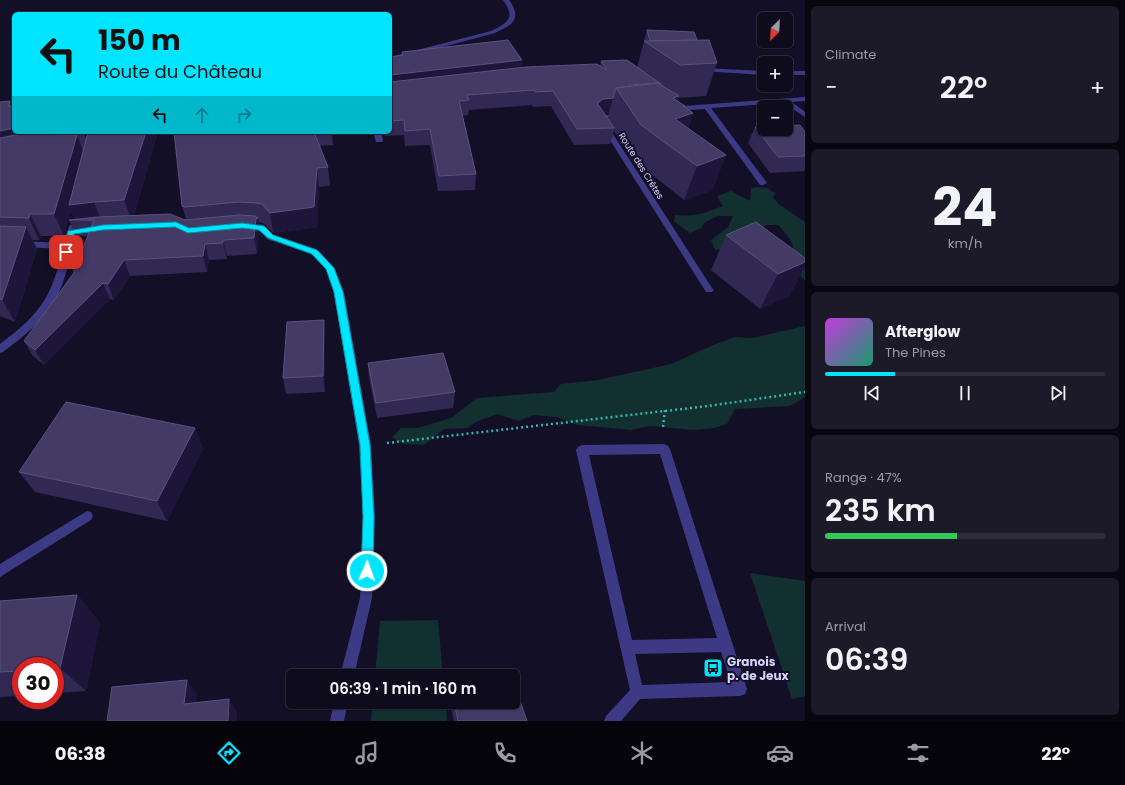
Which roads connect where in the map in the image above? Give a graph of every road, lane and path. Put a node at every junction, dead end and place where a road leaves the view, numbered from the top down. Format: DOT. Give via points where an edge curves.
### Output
graph roads {
  1 [pos="506,0"];
  2 [pos="392,58"];
  3 [pos="693,69"];
  4 [pos="757,73"];
  5 [pos="793,73"];
  6 [pos="805,73"];
  7 [pos="805,99"];
  8 [pos="786,100"];
  9 [pos="757,102"];
  10 [pos="707,106"];
  11 [pos="793,106"];
  12 [pos="662,110"];
  13 [pos="630,114"];
  14 [pos="805,115"];
  15 [pos="378,134"];
  16 [pos="379,140"];
  17 [pos="763,183"];
  18 [pos="75,216"];
  19 [pos="242,226"];
  20 [pos="96,229"];
  21 [pos="71,232"];
  22 [pos="0,243"];
  23 [pos="67,246"];
  24 [pos="709,290"];
  25 [pos="0,349"];
  26 [pos="805,392"];
  27 [pos="365,445"];
  28 [pos="87,516"];
  29 [pos="0,570"];
  30 [pos="726,645"];
  31 [pos="627,647"];
  32 [pos="349,669"];
  33 [pos="637,692"];
  34 [pos="339,709"];
  35 [pos="337,721"];
  36 [pos="611,721"];
  1 -- 2 [label="street" via="512,8 513,16 508,25 493,32"];
  3 -- 4 [label="street"];
  5 -- 6 [label="street"];
  7 -- 8 [label="street"];
  9 -- 10 [label="street"];
  10 -- 12 [label="street" via="675,106"];
  10 -- 17 [label="street"];
  11 -- 14 [label="street"];
  13 -- 24 [label="street, Route des Crêtes" via="600,118"];
  15 -- 16 [label="street"];
  18 -- 21 [label="street"];
  19 -- 27 [label="street" via="261,228 270,237 314,252 330,268 338,292"];
  20 -- 21 [label="street"];
  21 -- 23 [label="street"];
  22 -- 23 [label="street"];
  23 -- 25 [label="street" via="61,273 48,303 34,321"];
  26 -- 27 [label="path" via="708,406"];
  27 -- 32 [label="street" via="369,517 366,598"];
  28 -- 29 [label="street"];
  30 -- 31 [label="street"];
  30 -- 31 [label="street" via="664,449 582,450"];
  30 -- 33 [label="street" via="740,689"];
  31 -- 33 [label="street"];
  33 -- 36 [label="street"];
  34 -- 35 [label="street"];
}
